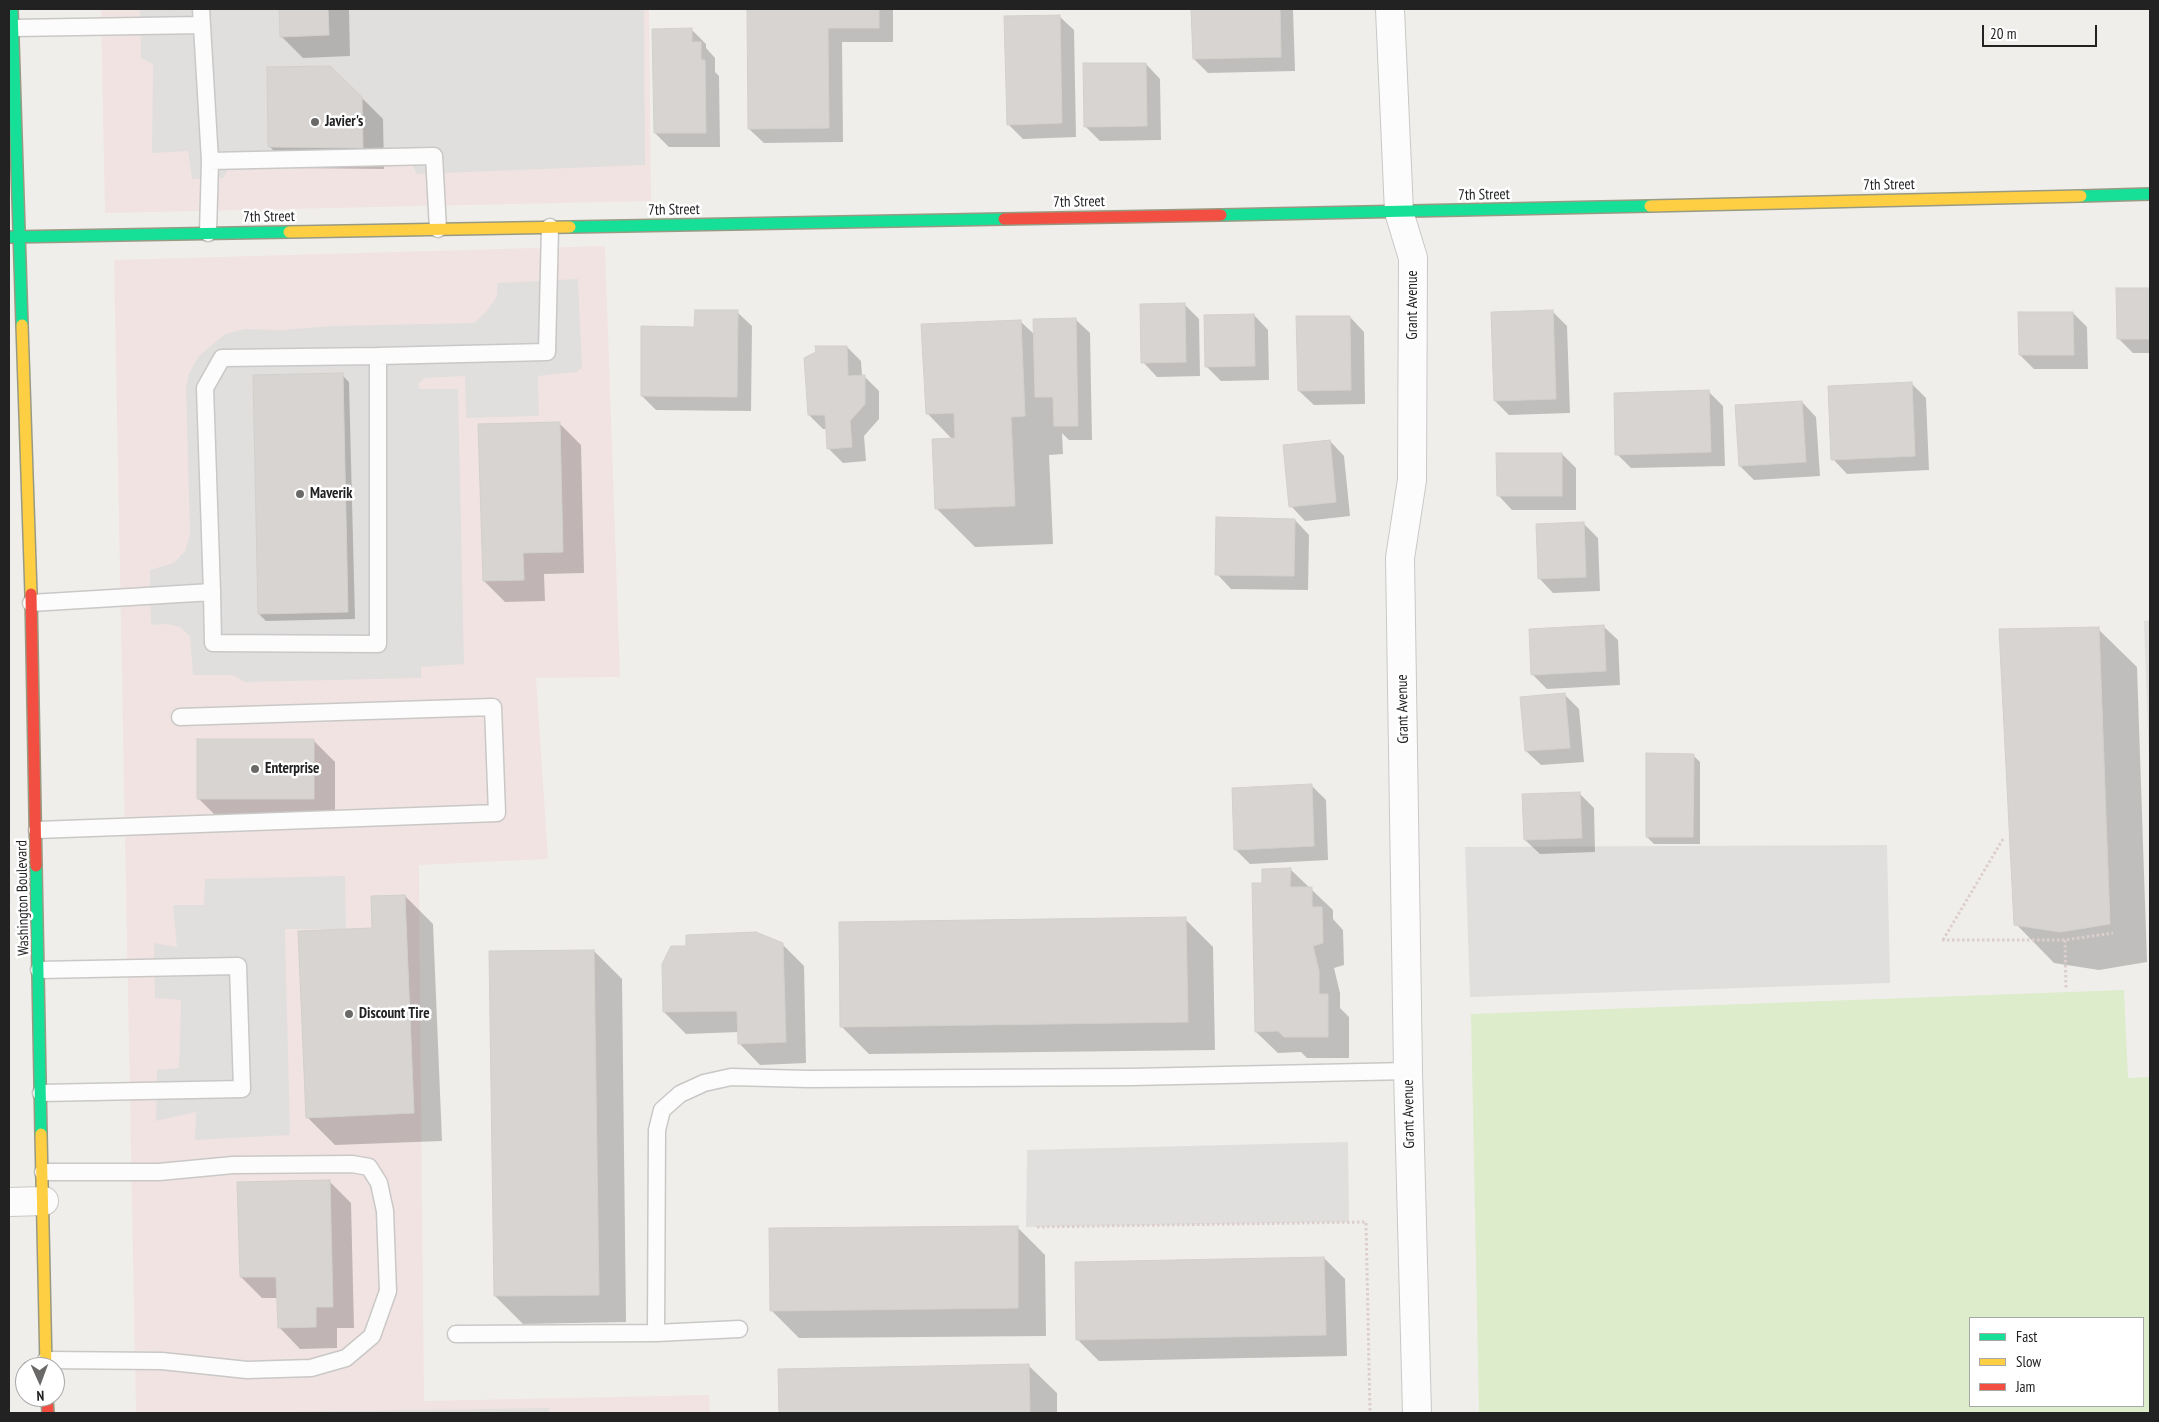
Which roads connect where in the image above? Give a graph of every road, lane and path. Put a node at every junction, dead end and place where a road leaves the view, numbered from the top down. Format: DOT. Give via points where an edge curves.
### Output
graph roads {
  1 [pos="12,9"];
  2 [pos="201,9"];
  3 [pos="1390,9"];
  4 [pos="202,25"];
  5 [pos="13,28"];
  6 [pos="210,161"];
  7 [pos="2150,194"];
  8 [pos="1399,212"];
  9 [pos="550,227"];
  10 [pos="438,229"];
  11 [pos="208,233"];
  12 [pos="14,237"];
  13 [pos="378,356"];
  14 [pos="212,592"];
  15 [pos="31,603"];
  16 [pos="180,717"];
  17 [pos="37,830"];
  18 [pos="2003,839"];
  19 [pos="2113,933"];
  20 [pos="2065,940"];
  21 [pos="39,970"];
  22 [pos="2066,990"];
  23 [pos="1408,1071"];
  24 [pos="41,1092"];
  25 [pos="43,1172"];
  26 [pos="44,1201"];
  27 [pos="9,1202"];
  28 [pos="1037,1227"];
  29 [pos="739,1329"];
  30 [pos="656,1333"];
  31 [pos="456,1334"];
  32 [pos="46,1357"];
  33 [pos="65,1364"];
  34 [pos="1370,1413"];
  35 [pos="1417,1413"];
  1 -- 5 [label="street, Washington Boulevard"];
  2 -- 4 [label="lane"];
  3 -- 8 [label="street, Grant Avenue"];
  4 -- 5 [label="lane"];
  4 -- 6 [label="lane"];
  5 -- 12 [label="street, Washington Boulevard"];
  6 -- 10 [label="lane" via="434,156"];
  6 -- 11 [label="lane"];
  7 -- 8 [label="street, 7th Street"];
  8 -- 9 [label="street, 7th Street"];
  8 -- 23 [label="street, Grant Avenue" via="1413,258 1412,480 1400,558"];
  9 -- 10 [label="street, 7th Street"];
  9 -- 13 [label="lane" via="547,352"];
  10 -- 11 [label="street, 7th Street"];
  11 -- 12 [label="street, 7th Street"];
  12 -- 15 [label="street, Washington Boulevard"];
  13 -- 14 [label="lane" via="222,358 205,388"];
  13 -- 14 [label="lane" via="378,644 213,643"];
  14 -- 15 [label="lane"];
  15 -- 17 [label="street, Washington Boulevard"];
  16 -- 17 [label="lane" via="493,707 497,813"];
  17 -- 21 [label="street, Washington Boulevard"];
  18 -- 20 [label="path" via="1942,940"];
  19 -- 20 [label="path"];
  20 -- 22 [label="path"];
  21 -- 24 [label="street, Washington Boulevard"];
  21 -- 24 [label="lane" via="238,966 242,1089"];
  23 -- 30 [label="lane" via="1122,1077 731,1077 704,1083 680,1094 662,1110 657,1130"];
  23 -- 35 [label="street, Grant Avenue"];
  24 -- 25 [label="street, Washington Boulevard"];
  25 -- 26 [label="street, Washington Boulevard"];
  25 -- 33 [label="lane" via="159,1172 233,1165 352,1164 369,1167 379,1183 385,1211 388,1291 372,1336 346,1358 311,1368 247,1370 162,1361"];
  26 -- 27 [label="street"];
  26 -- 32 [label="street, Washington Boulevard"];
  28 -- 34 [label="path" via="1366,1222"];
  29 -- 30 [label="lane"];
  30 -- 31 [label="lane"];
}
